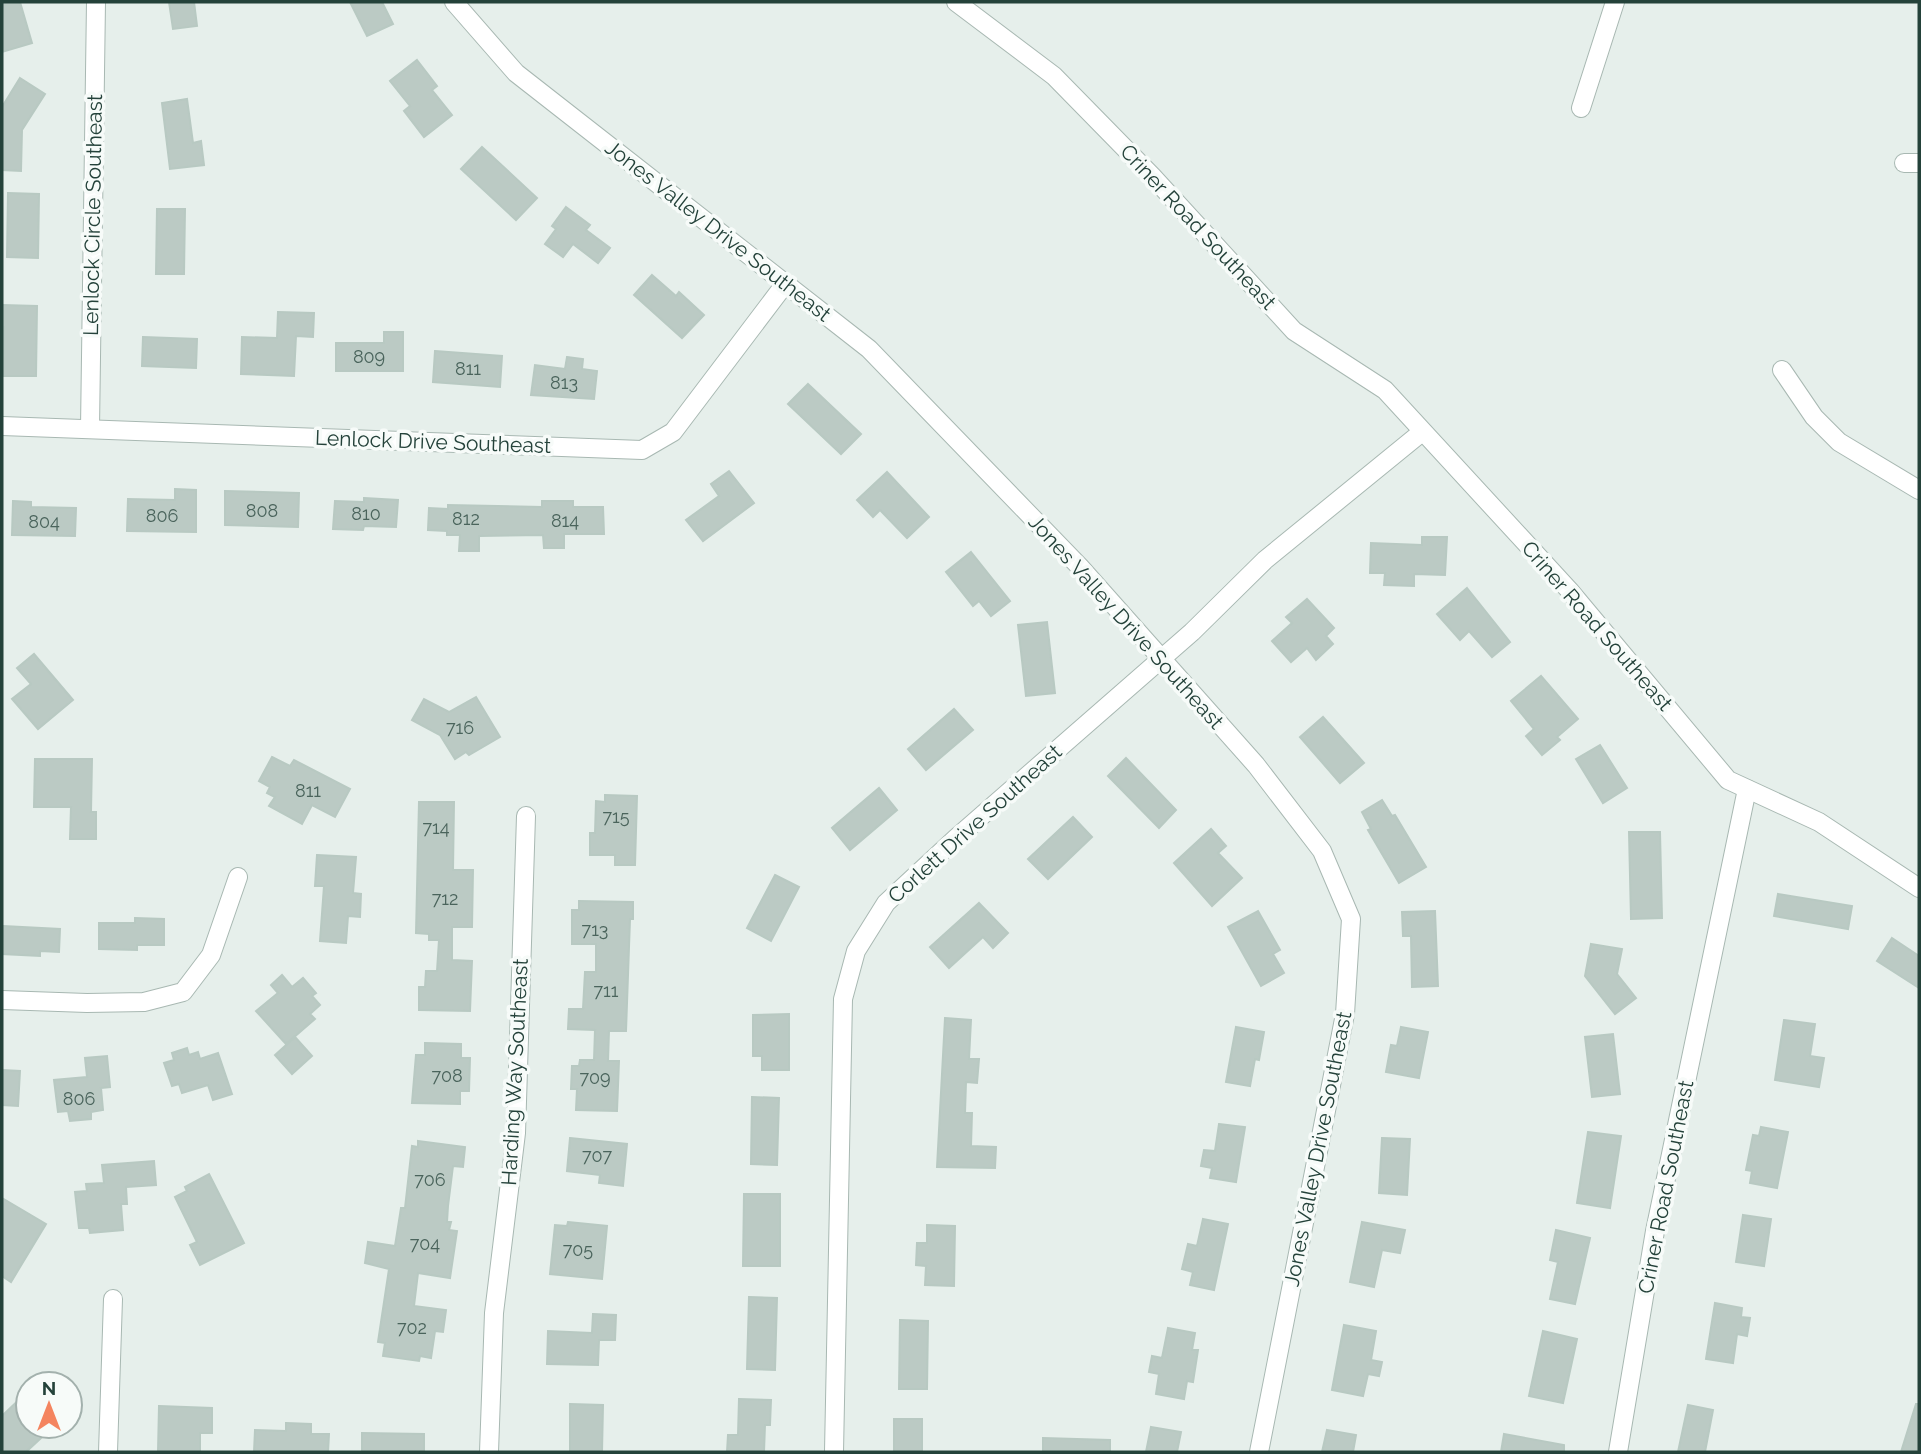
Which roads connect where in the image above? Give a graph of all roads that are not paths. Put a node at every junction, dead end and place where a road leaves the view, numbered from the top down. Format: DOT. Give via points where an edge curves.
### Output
graph roads {
  1 [pos="96,2"];
  2 [pos="454,2"];
  3 [pos="956,2"];
  4 [pos="1615,2"];
  5 [pos="1581,108"];
  6 [pos="785,284"];
  7 [pos="1782,370"];
  8 [pos="2,426"];
  9 [pos="90,428"];
  10 [pos="1422,432"];
  11 [pos="1919,490"];
  12 [pos="1162,659"];
  13 [pos="1747,789"];
  14 [pos="526,816"];
  15 [pos="238,877"];
  16 [pos="1919,888"];
  17 [pos="2,1000"];
  18 [pos="113,1299"];
  19 [pos="108,1452"];
  20 [pos="489,1452"];
  21 [pos="834,1452"];
  22 [pos="1259,1452"];
  23 [pos="1618,1452"];
  1 -- 9 [label="street, Lenlock Circle Southeast"];
  2 -- 6 [label="street, Jones Valley Drive Southeast" via="516,73"];
  3 -- 10 [label="street, Criner Road Southeast" via="1054,76 1294,331 1385,390"];
  4 -- 5 [label="street"];
  6 -- 9 [label="street, Lenlock Drive Southeast" via="673,432 642,450"];
  6 -- 12 [label="street, Jones Valley Drive Southeast" via="869,349 1080,566"];
  7 -- 11 [label="street" via="1814,417 1839,442"];
  8 -- 9 [label="street, Lenlock Drive Southeast"];
  10 -- 12 [label="street, Corlett Drive Southeast" via="1265,560"];
  10 -- 13 [label="street, Criner Road Southeast" via="1569,590 1728,780"];
  12 -- 21 [label="street, Corlett Drive Southeast" via="886,903 856,951 843,999"];
  12 -- 22 [label="street, Jones Valley Drive Southeast" via="1256,765 1322,851 1351,919 1345,1014"];
  13 -- 16 [label="street" via="1819,822"];
  13 -- 23 [label="street, Criner Road Southeast" via="1655,1231"];
  14 -- 20 [label="street, Harding Way Southeast" via="516,1133 494,1313"];
  15 -- 17 [label="street" via="211,955 183,992 144,1002"];
  18 -- 19 [label="street"];
}
